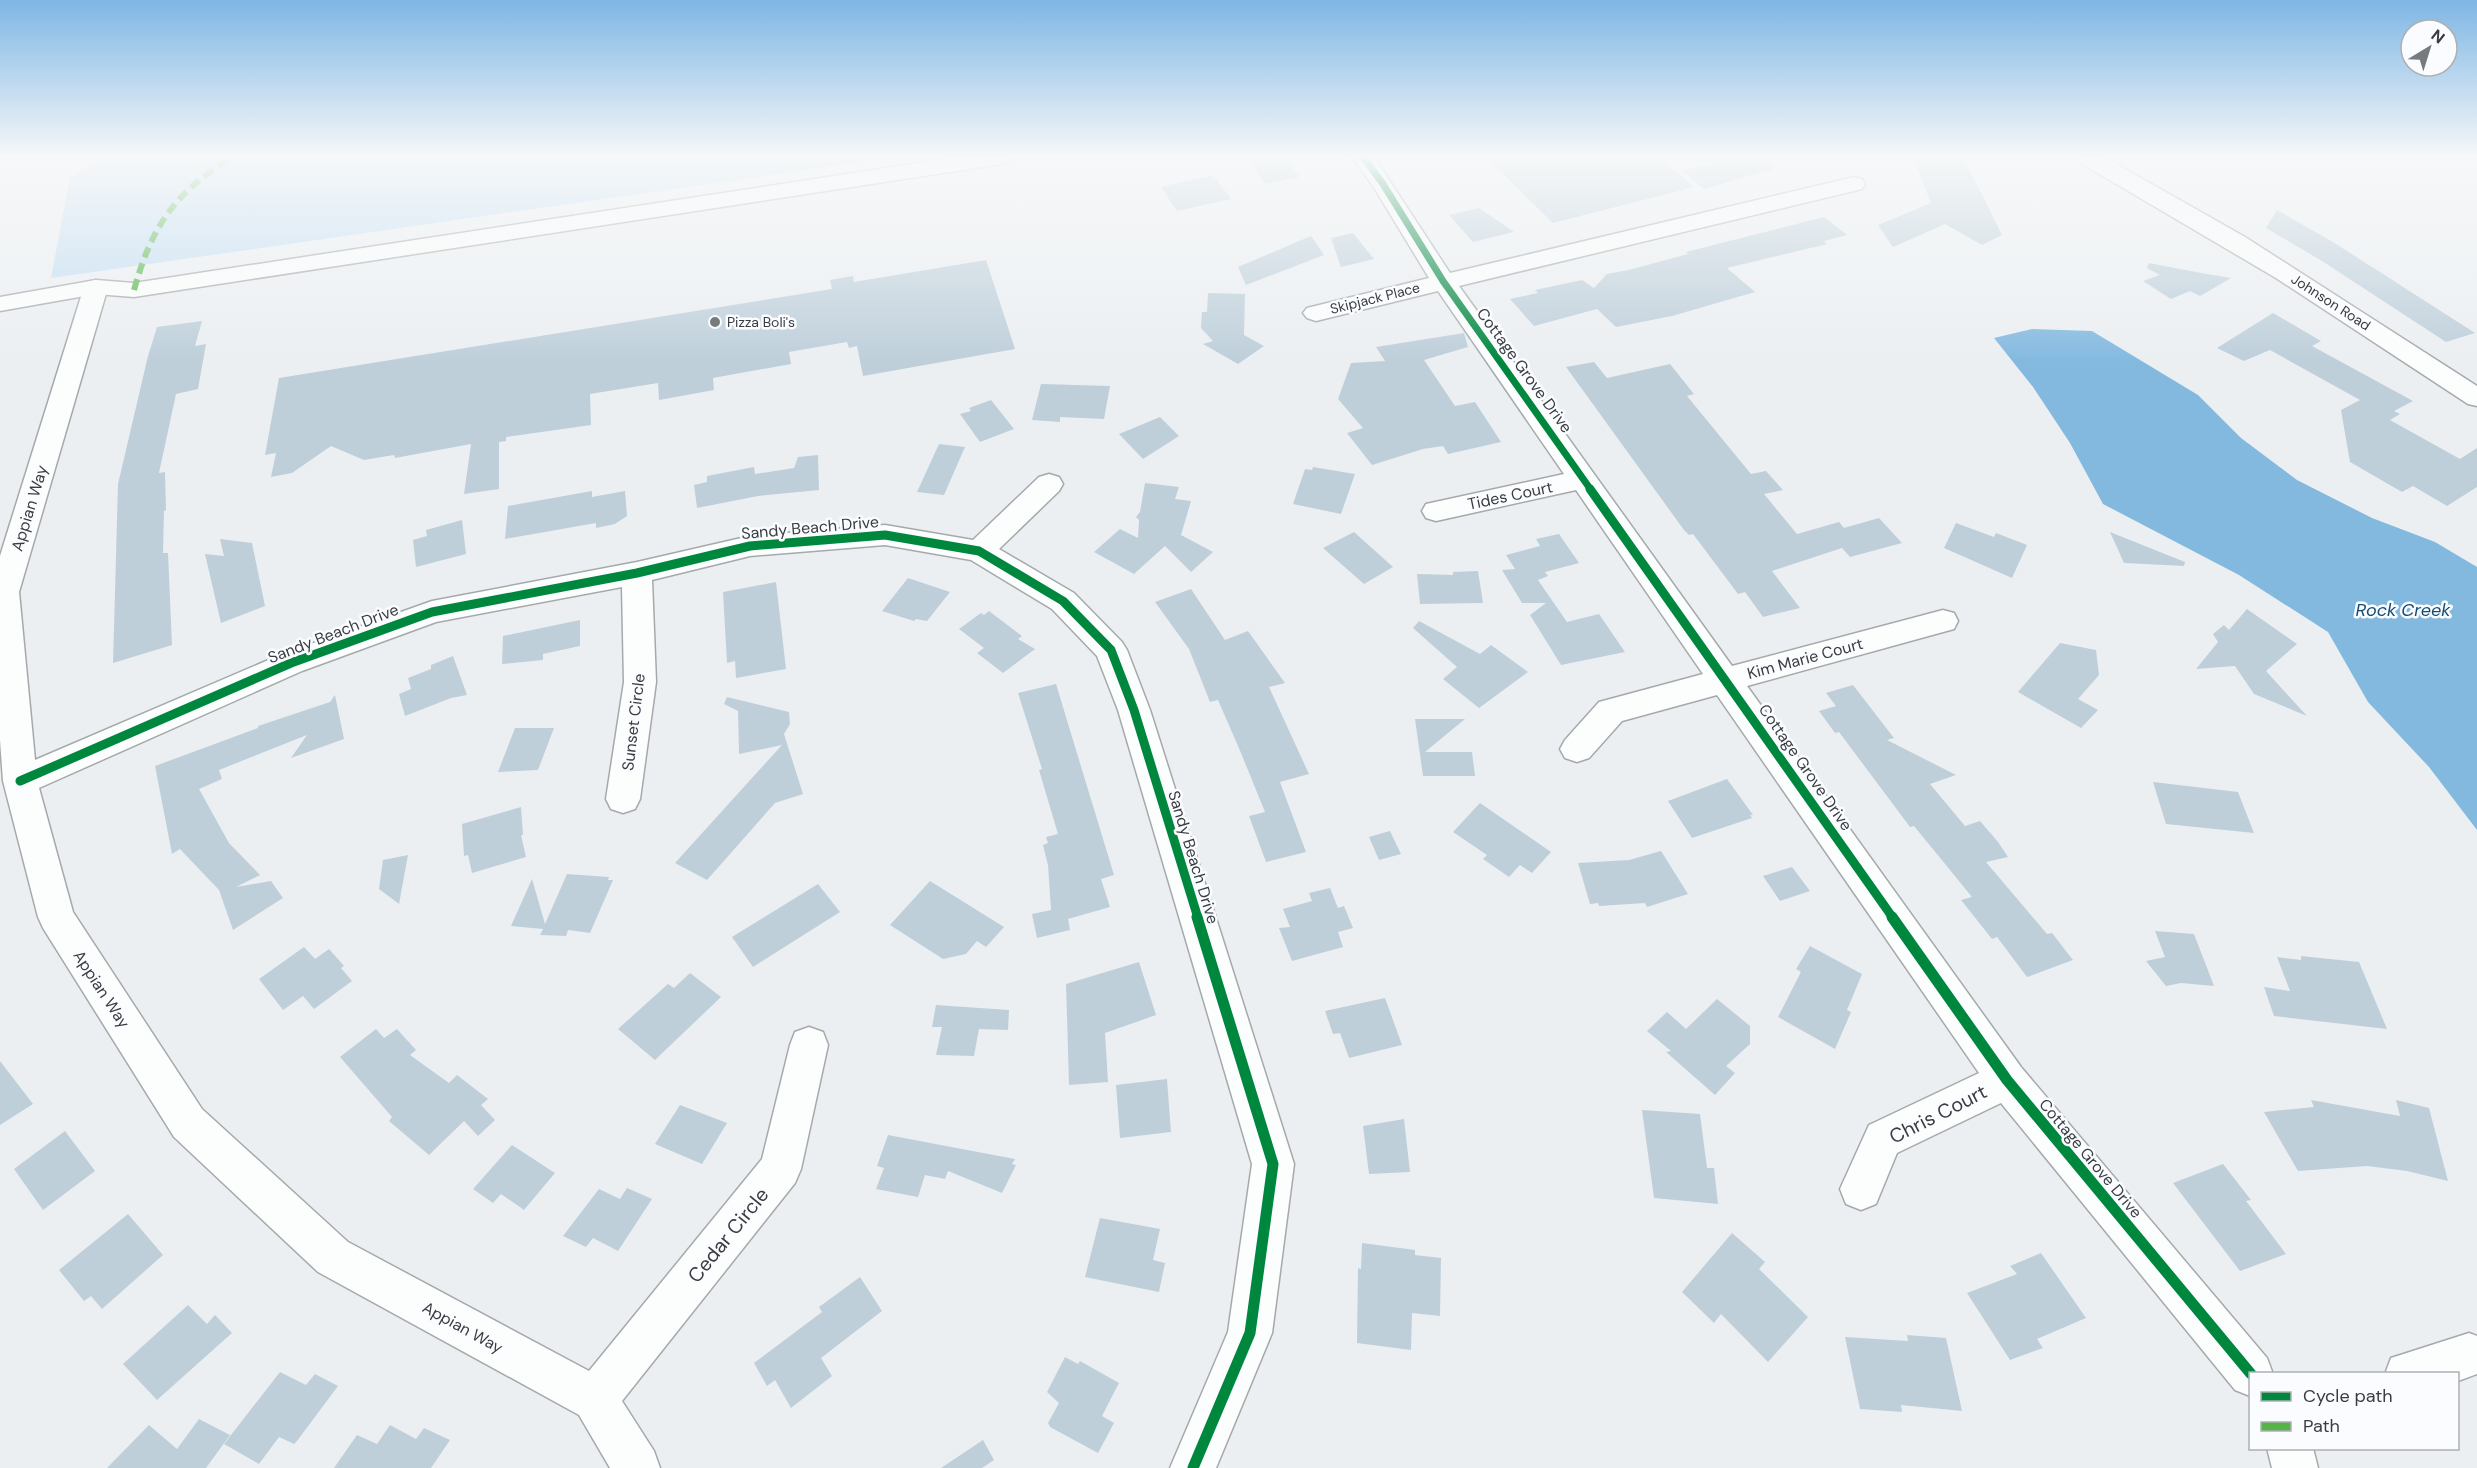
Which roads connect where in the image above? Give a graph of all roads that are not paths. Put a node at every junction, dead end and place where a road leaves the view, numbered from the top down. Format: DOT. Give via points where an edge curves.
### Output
graph roads {
  1 [pos="555,226"];
  2 [pos="1409,226"];
  3 [pos="1678,226"];
  4 [pos="2208,226"];
  5 [pos="1443,281"];
  6 [pos="96,287"];
  7 [pos="0,304"];
  8 [pos="1316,312"];
  9 [pos="2477,398"];
  10 [pos="1584,479"];
  11 [pos="1049,484"];
  12 [pos="1436,511"];
  13 [pos="979,551"];
  14 [pos="637,573"];
  15 [pos="2,593"];
  16 [pos="1943,621"];
  17 [pos="1726,679"];
  18 [pos="1577,749"];
  19 [pos="20,781"];
  20 [pos="623,799"];
  21 [pos="809,1045"];
  22 [pos="2007,1080"];
  23 [pos="1861,1189"];
  24 [pos="2469,1355"];
  25 [pos="2249,1372"];
  26 [pos="2414,1372"];
  27 [pos="595,1399"];
  28 [pos="2290,1450"];
  29 [pos="637,1468"];
  30 [pos="1193,1468"];
  31 [pos="2295,1468"];
  1 -- 6 [label="street" via="134,290"];
  2 -- 5 [label="street, Cottage Grove Drive"];
  3 -- 5 [label="street, Skipjack Place"];
  4 -- 9 [label="street, Johnson Road"];
  5 -- 8 [label="street, Skipjack Place"];
  5 -- 10 [label="street, Cottage Grove Drive"];
  6 -- 7 [label="street"];
  6 -- 15 [label="street, Appian Way"];
  10 -- 12 [label="street, Tides Court"];
  10 -- 17 [label="street, Cottage Grove Drive"];
  11 -- 13 [label="street"];
  13 -- 14 [label="street, Sandy Beach Drive" via="885,535 750,546"];
  13 -- 30 [label="street, Sandy Beach Drive" via="1063,601 1111,650 1134,710 1273,1164 1250,1333"];
  14 -- 19 [label="street, Sandy Beach Drive" via="432,612 291,663"];
  14 -- 20 [label="street, Sunset Circle" via="640,682"];
  15 -- 19 [label="street, Appian Way"];
  16 -- 17 [label="street, Kim Marie Court"];
  17 -- 18 [label="street, Kim Marie Court" via="1611,711"];
  17 -- 22 [label="street, Cottage Grove Drive"];
  19 -- 27 [label="street, Appian Way" via="56,917 188,1123 333,1257"];
  21 -- 27 [label="street, Cedar Circle" via="780,1169"];
  22 -- 23 [label="street, Chris Court" via="1883,1138"];
  22 -- 25 [label="street, Cottage Grove Drive"];
  24 -- 26 [label="street"];
  27 -- 29 [label="street"];
  28 -- 31 [label="street"];
}
